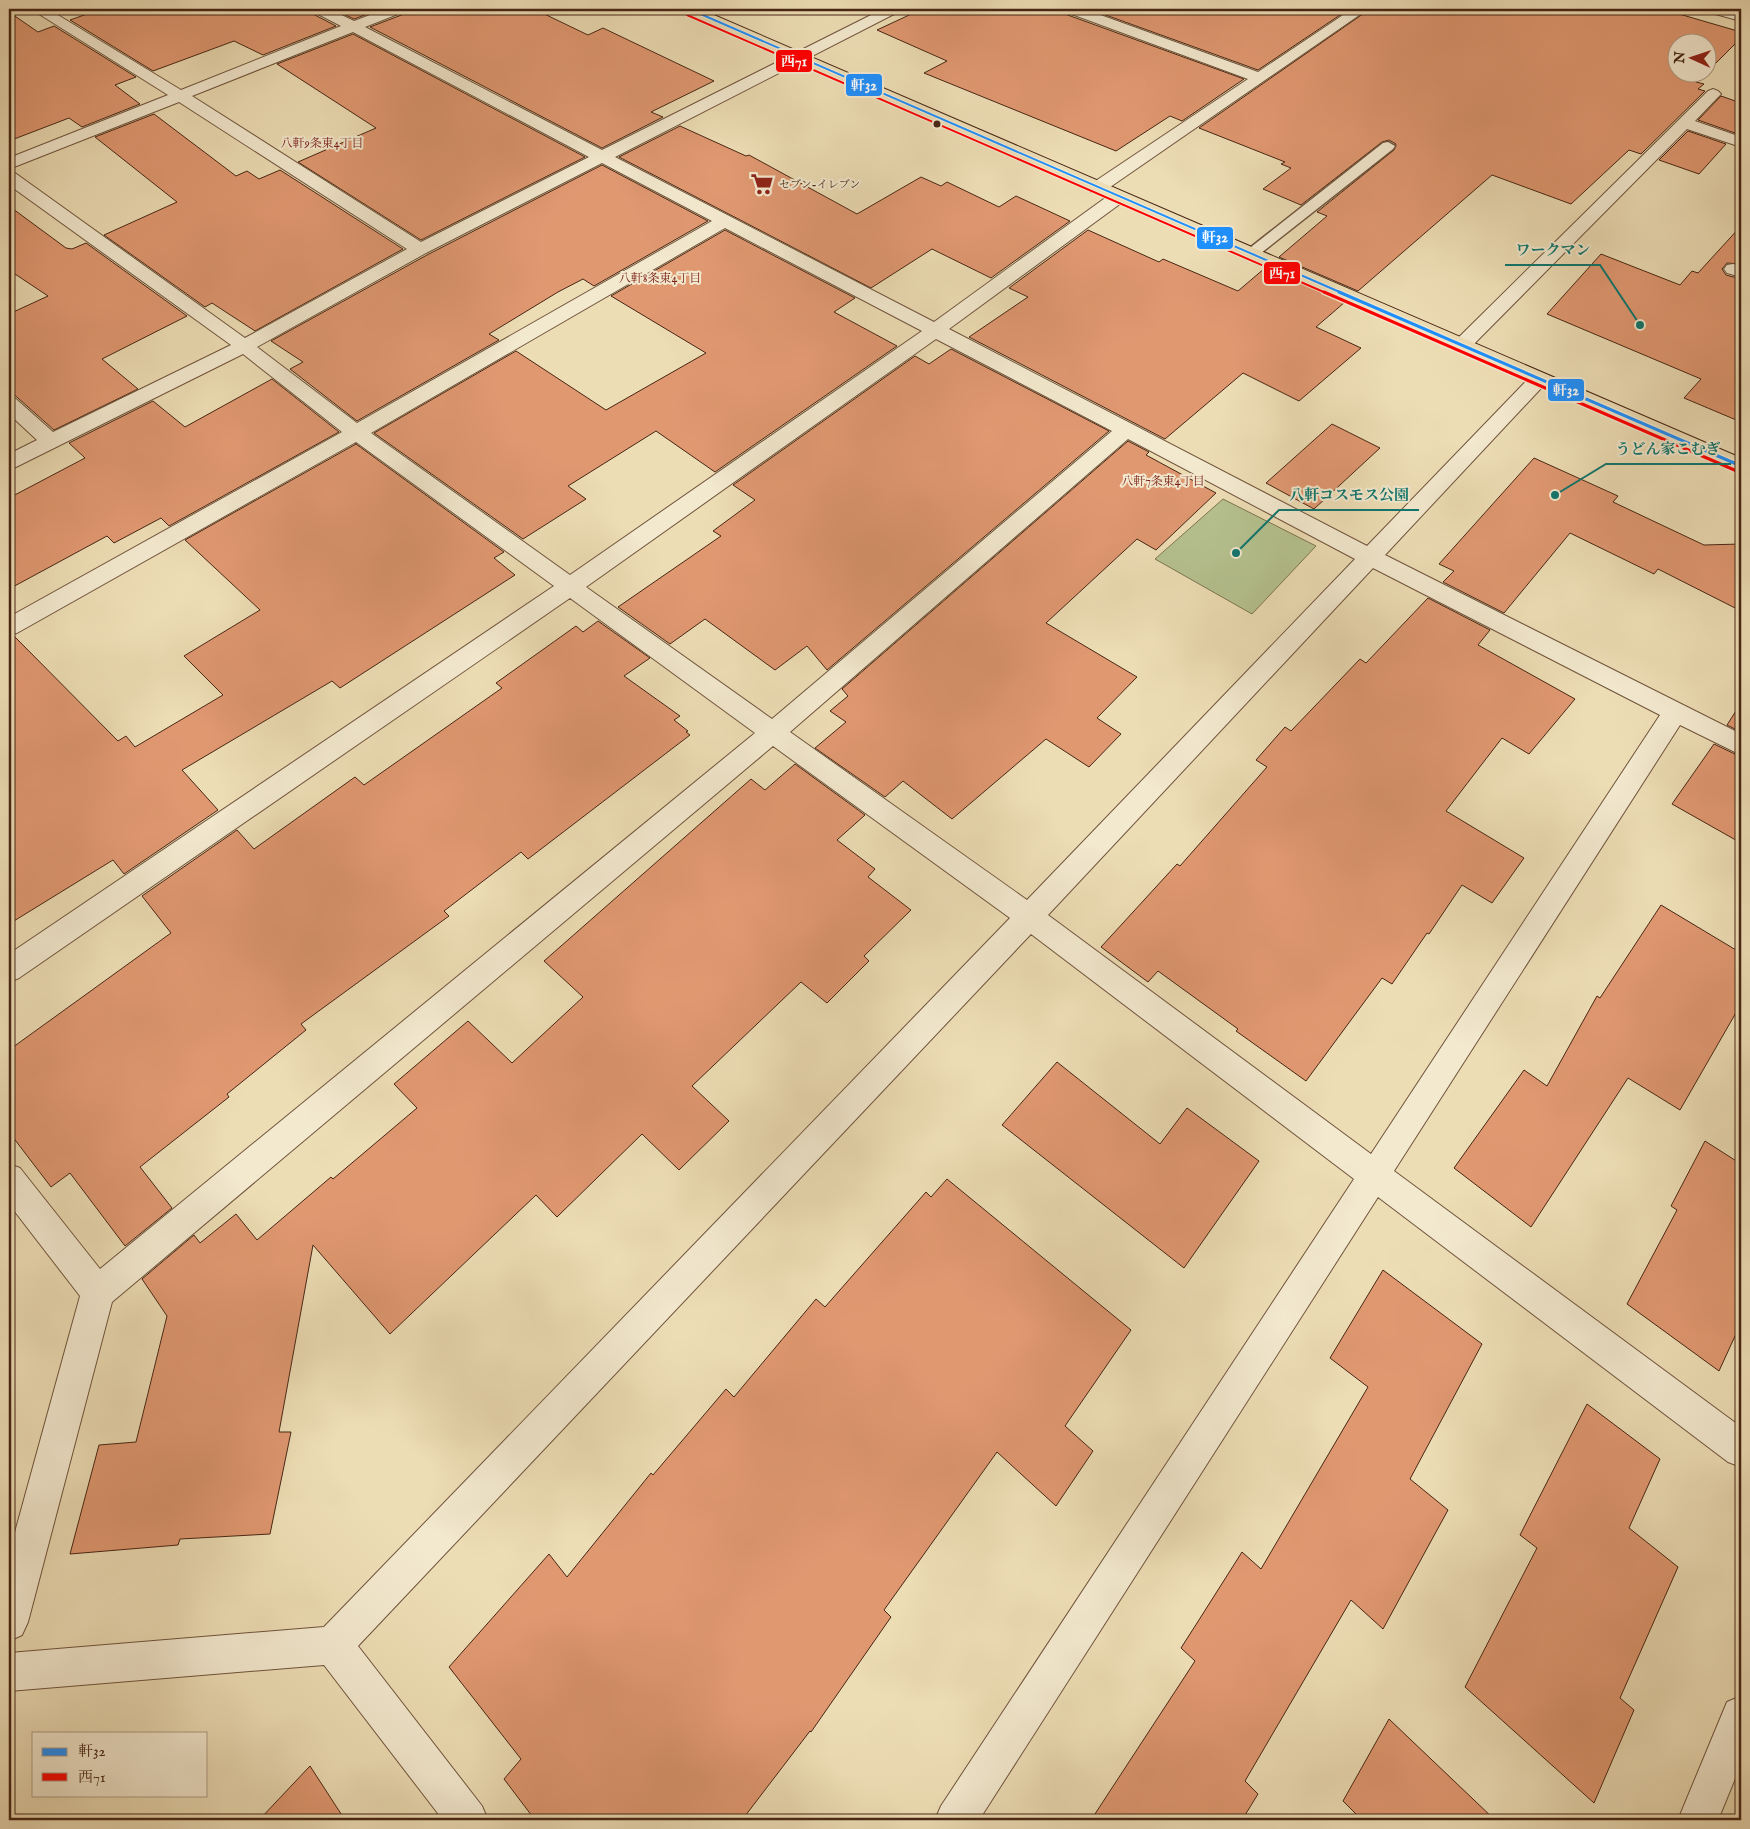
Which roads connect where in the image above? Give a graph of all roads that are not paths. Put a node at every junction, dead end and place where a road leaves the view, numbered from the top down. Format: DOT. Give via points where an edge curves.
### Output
graph roads {
  1 [pos="38,9"];
  2 [pos="319,9"];
  3 [pos="398,9"];
  4 [pos="689,9"];
  5 [pos="893,9"];
  6 [pos="1071,9"];
  7 [pos="1361,9"];
  8 [pos="1713,9"];
  9 [pos="1741,17"];
  10 [pos="353,26"];
  11 [pos="798,56"];
  12 [pos="1260,78"];
  13 [pos="1713,94"];
  14 [pos="180,96"];
  15 [pos="1684,123"];
  16 [pos="1741,142"];
  17 [pos="1388,146"];
  18 [pos="603,155"];
  19 [pos="9,164"];
  20 [pos="9,178"];
  21 [pos="1097,188"];
  22 [pos="1118,197"];
  23 [pos="727,220"];
  24 [pos="420,249"];
  25 [pos="1250,254"];
  26 [pos="937,329"];
  27 [pos="1462,344"];
  28 [pos="244,346"];
  29 [pos="1539,379"];
  30 [pos="9,404"];
  31 [pos="1127,429"];
  32 [pos="357,433"];
  33 [pos="50,440"];
  34 [pos="9,462"];
  35 [pos="1741,466"];
  36 [pos="1370,557"];
  37 [pos="571,586"];
  38 [pos="9,627"];
  39 [pos="1676,712"];
  40 [pos="773,732"];
  41 [pos="1741,745"];
  42 [pos="1030,917"];
  43 [pos="9,969"];
  44 [pos="1374,1175"];
  45 [pos="9,1180"];
  46 [pos="98,1292"];
  47 [pos="1741,1448"];
  48 [pos="9,1622"];
  49 [pos="333,1645"];
  50 [pos="9,1672"];
  51 [pos="1741,1716"];
  52 [pos="468,1820"];
  53 [pos="955,1820"];
  54 [pos="1698,1820"];
  1 -- 14 [label="street"];
  2 -- 10 [label="street"];
  3 -- 10 [label="street"];
  4 -- 11 [label="main road"];
  5 -- 11 [label="street"];
  6 -- 12 [label="street"];
  7 -- 12 [label="street"];
  8 -- 9 [label="street"];
  10 -- 14 [label="street"];
  10 -- 18 [label="street"];
  11 -- 18 [label="street"];
  11 -- 21 [label="main road"];
  12 -- 21 [label="street"];
  13 -- 15 [label="street"];
  14 -- 19 [label="street"];
  14 -- 24 [label="street"];
  15 -- 16 [label="street"];
  15 -- 27 [label="street"];
  17 -- 25 [label="lane"];
  18 -- 23 [label="street"];
  18 -- 24 [label="street"];
  20 -- 28 [label="street"];
  21 -- 22 [label="main road"];
  22 -- 25 [label="main road"];
  22 -- 26 [label="street"];
  23 -- 26 [label="street"];
  23 -- 32 [label="street"];
  24 -- 28 [label="street"];
  25 -- 27 [label="main road"];
  26 -- 31 [label="street"];
  26 -- 37 [label="street"];
  27 -- 29 [label="main road"];
  28 -- 32 [label="street"];
  28 -- 33 [label="street"];
  29 -- 35 [label="main road"];
  29 -- 36 [label="street"];
  30 -- 33 [label="street"];
  31 -- 36 [label="street"];
  31 -- 40 [label="street"];
  32 -- 37 [label="street"];
  32 -- 38 [label="street"];
  33 -- 34 [label="street"];
  36 -- 39 [label="street"];
  36 -- 42 [label="street"];
  37 -- 40 [label="street"];
  37 -- 43 [label="street"];
  39 -- 41 [label="street"];
  39 -- 44 [label="street"];
  40 -- 42 [label="street"];
  40 -- 46 [label="street"];
  42 -- 44 [label="street"];
  42 -- 49 [label="street"];
  44 -- 47 [label="street"];
  44 -- 53 [label="street"];
  45 -- 46 [label="street"];
  46 -- 48 [label="street"];
  49 -- 50 [label="street"];
  49 -- 52 [label="street"];
  51 -- 54 [label="street"];
}
